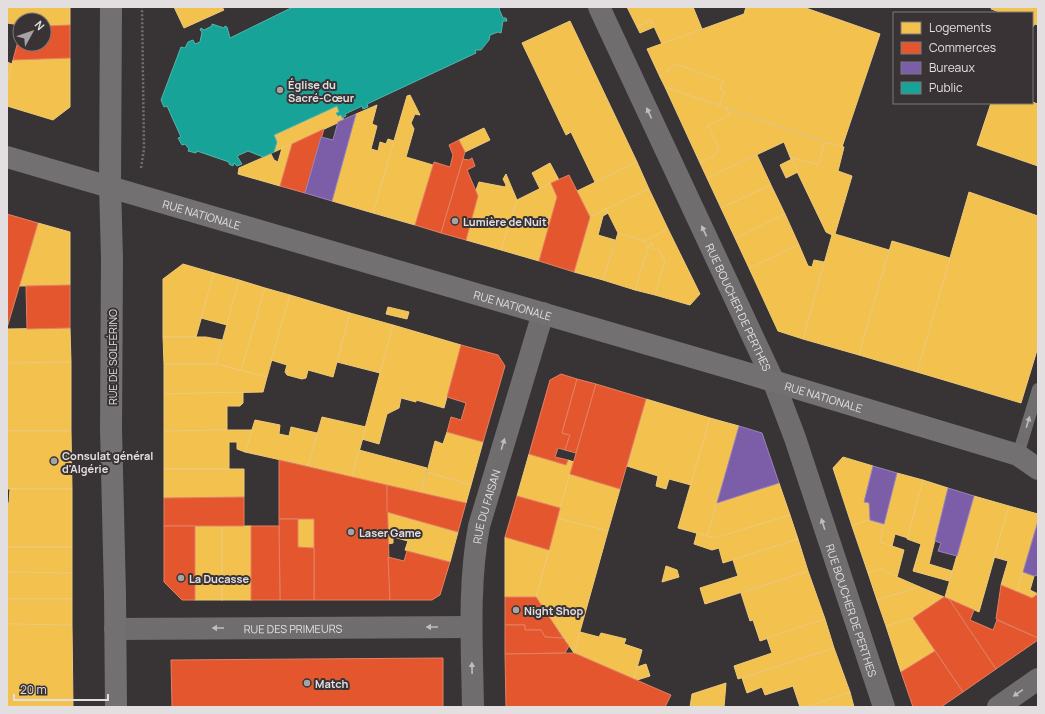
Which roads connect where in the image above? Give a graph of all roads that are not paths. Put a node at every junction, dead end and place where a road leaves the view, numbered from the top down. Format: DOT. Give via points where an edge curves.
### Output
graph roads {
  1 [pos="111,7"];
  2 [pos="599,7"];
  3 [pos="7,157"];
  4 [pos="110,186"];
  5 [pos="543,313"];
  6 [pos="773,380"];
  7 [pos="1038,389"];
  8 [pos="1028,454"];
  9 [pos="1038,469"];
  10 [pos="472,627"];
  11 [pos="115,629"];
  12 [pos="1038,679"];
  13 [pos="116,707"];
  14 [pos="473,707"];
  15 [pos="884,707"];
  16 [pos="998,707"];
  1 -- 4 [label="street, RUE DE SOLFÉRINO"];
  6 -- 2 [label="street, RUE BOUCHER DE PERTHES, one-way"];
  3 -- 4 [label="street, RUE NATIONALE"];
  4 -- 5 [label="street, RUE NATIONALE"];
  4 -- 11 [label="street, RUE DE SOLFÉRINO"];
  5 -- 6 [label="street, RUE NATIONALE"];
  10 -- 5 [label="street, RUE DU FAISAN, one-way" via="473,570 479,526"];
  6 -- 8 [label="street, RUE NATIONALE"];
  15 -- 6 [label="street, RUE BOUCHER DE PERTHES, one-way" via="795,438"];
  8 -- 7 [label="lane, one-way"];
  8 -- 9 [label="street, RUE NATIONALE"];
  10 -- 11 [label="street, RUE DES PRIMEURS, one-way"];
  14 -- 10 [label="street, RUE DU FAISAN, one-way"];
  11 -- 13 [label="street, RUE DE SOLFÉRINO"];
  12 -- 16 [label="street, one-way"];
}
